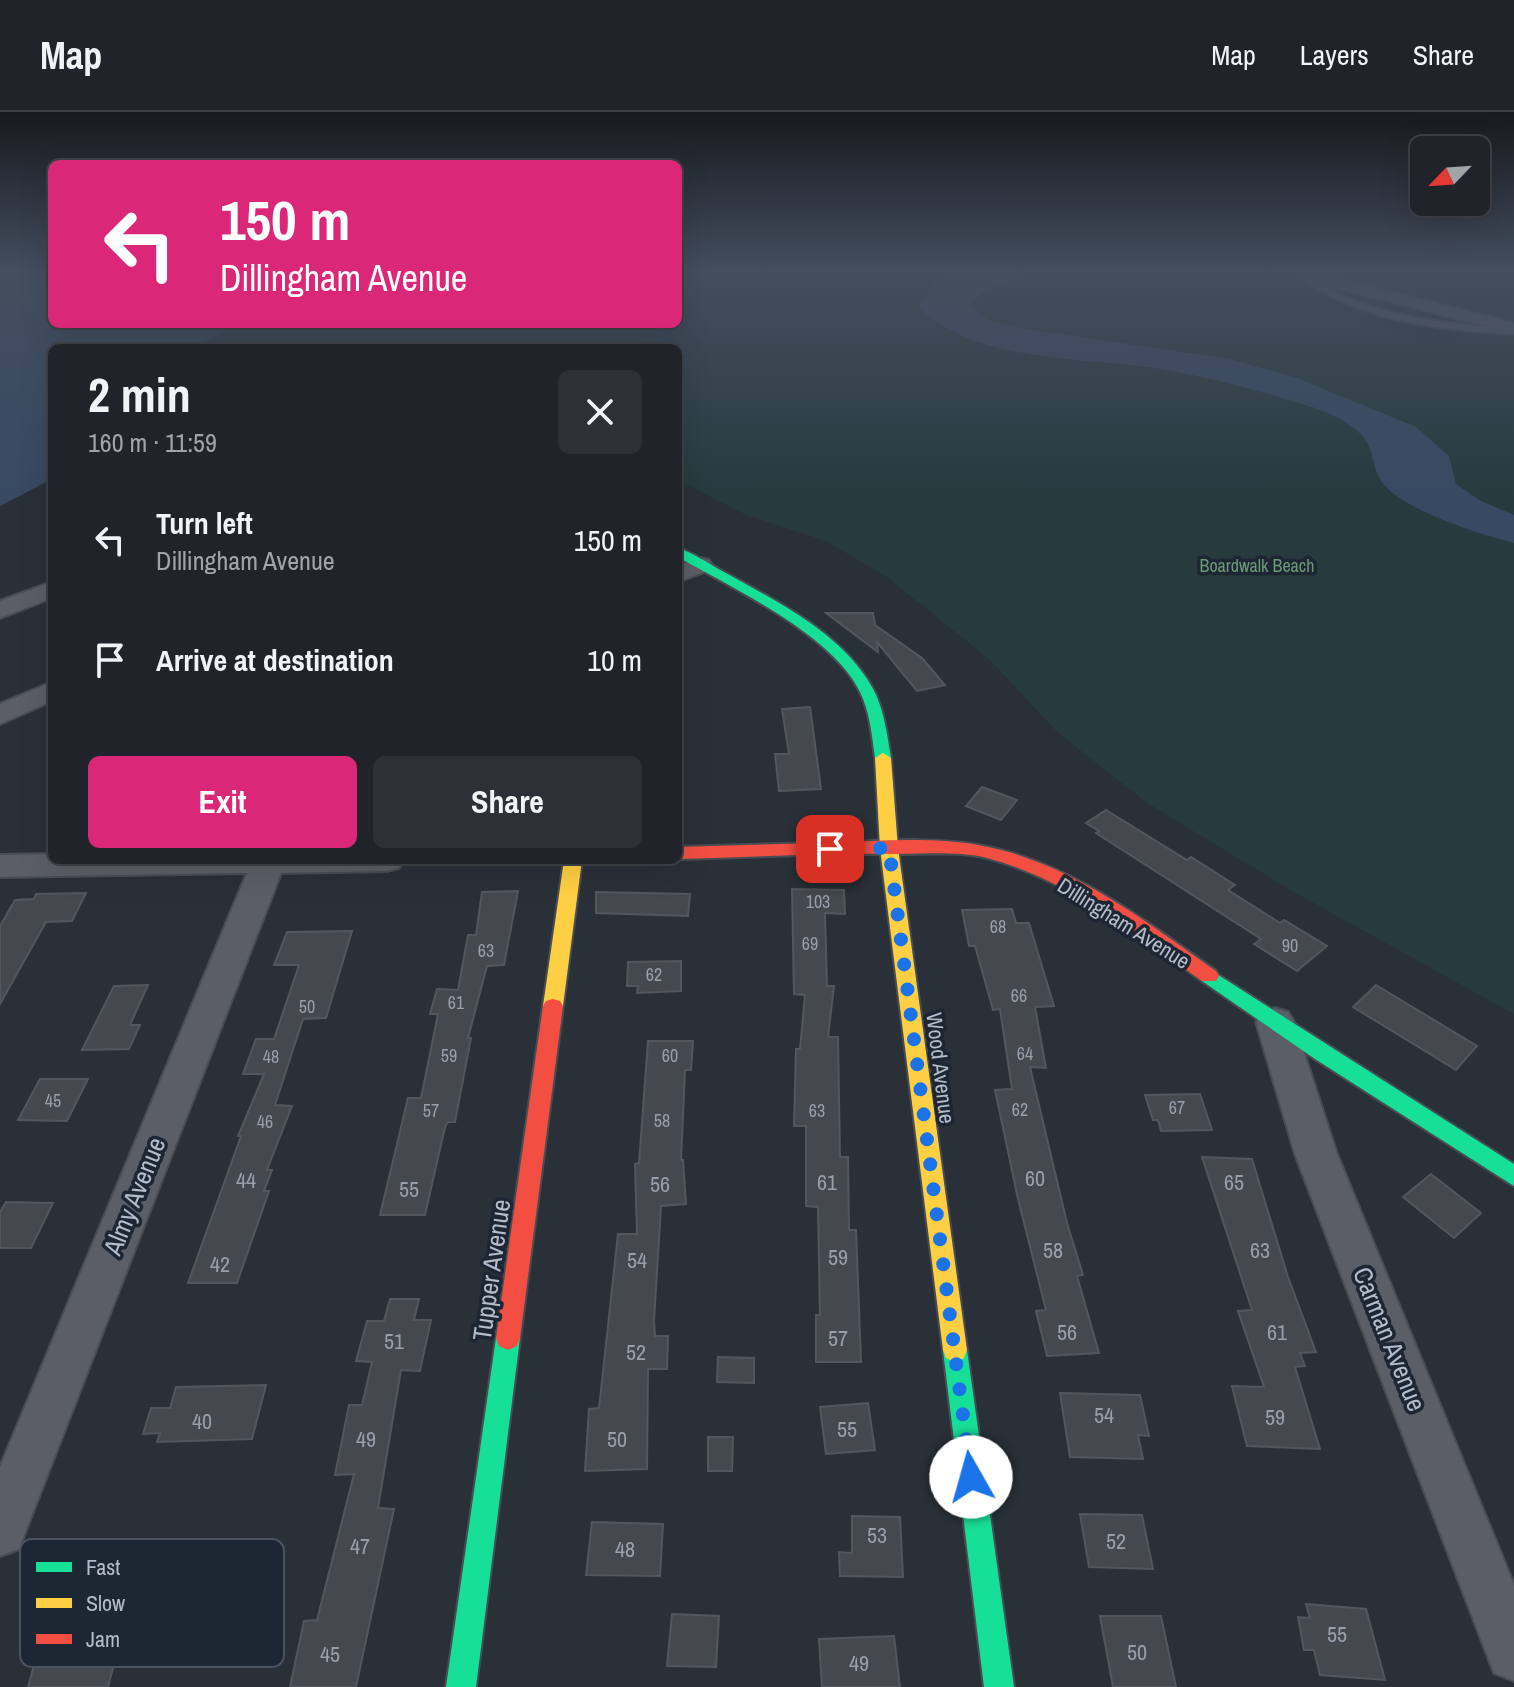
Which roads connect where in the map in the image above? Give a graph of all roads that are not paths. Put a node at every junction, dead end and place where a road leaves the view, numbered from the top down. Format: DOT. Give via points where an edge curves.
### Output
graph roads {
  1 [pos="689,570"];
  2 [pos="48,591"];
  3 [pos="0,610"];
  4 [pos="48,692"];
  5 [pos="0,715"];
  6 [pos="889,848"];
  7 [pos="682,853"];
  8 [pos="179,864"];
  9 [pos="268,864"];
  10 [pos="572,864"];
  11 [pos="0,866"];
  12 [pos="1275,1022"];
  13 [pos="1514,1176"];
  14 [pos="0,1530"];
  15 [pos="1514,1653"];
  16 [pos="461,1687"];
  17 [pos="999,1687"];
  1 -- 6 [label="street, Wood Avenue" via="820,640 852,667 871,701"];
  2 -- 3 [label="street"];
  4 -- 5 [label="street"];
  6 -- 7 [label="street, Dillingham Avenue"];
  6 -- 12 [label="street, Dillingham Avenue" via="993,854 1061,880"];
  6 -- 17 [label="street, Wood Avenue"];
  8 -- 11 [label="street"];
  9 -- 14 [label="street, Almy Avenue"];
  10 -- 16 [label="street, Tupper Avenue"];
  12 -- 13 [label="street, Dillingham Avenue"];
  12 -- 15 [label="street, Carman Avenue" via="1316,1154"];
}
